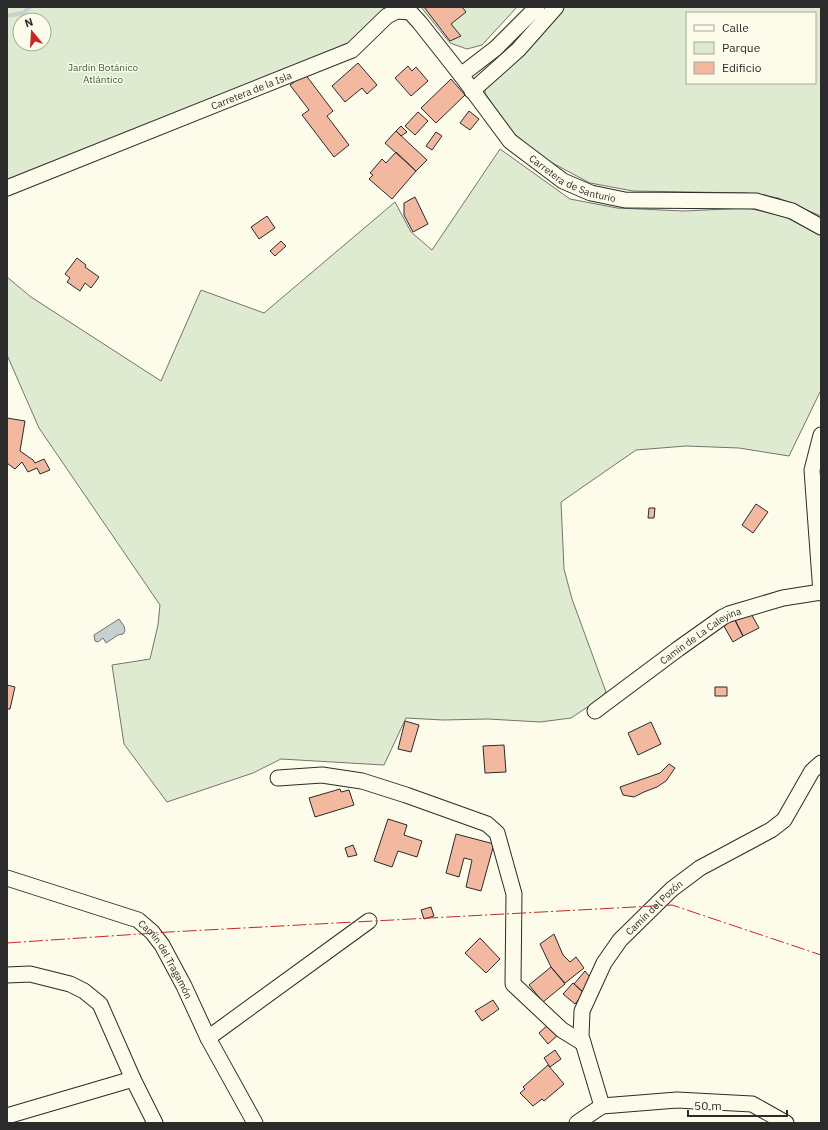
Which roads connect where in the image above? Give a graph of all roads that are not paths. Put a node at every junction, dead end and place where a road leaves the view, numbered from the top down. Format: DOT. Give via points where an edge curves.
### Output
graph roads {
  1 [pos="537,7"];
  2 [pos="556,7"];
  3 [pos="461,75"];
  4 [pos="472,91"];
  5 [pos="7,188"];
  6 [pos="821,227"];
  7 [pos="821,435"];
  8 [pos="820,568"];
  9 [pos="821,593"];
  10 [pos="595,712"];
  11 [pos="821,763"];
  12 [pos="278,778"];
  13 [pos="7,878"];
  14 [pos="368,921"];
  15 [pos="7,975"];
  16 [pos="208,1038"];
  17 [pos="583,1043"];
  18 [pos="133,1079"];
  19 [pos="602,1106"];
  20 [pos="7,1116"];
  21 [pos="155,1123"];
  22 [pos="255,1123"];
  23 [pos="576,1123"];
  24 [pos="786,1123"];
  1 -- 3 [label="street" via="496,48"];
  2 -- 4 [label="street" via="518,50"];
  3 -- 4 [label="street, Carretera de Santurio"];
  3 -- 5 [label="street, Carretera de la Isla" via="410,12 397,10 387,16 352,50"];
  4 -- 6 [label="street, Carretera de Santurio" via="510,141 563,181 591,193 625,200 756,201 792,211"];
  7 -- 8 [label="street" via="812,470"];
  8 -- 9 [label="street"];
  9 -- 10 [label="street, Camín de La Caleyina" via="783,598 723,617"];
  11 -- 17 [label="street, Camín del Pozón" via="812,771 784,820 771,830 700,868 672,889 620,940 604,963 582,1011 580,1036"];
  12 -- 17 [label="street" via="322,775 362,781 487,824 497,833 514,894 513,984 562,1030"];
  13 -- 16 [label="street, Camín del Tragamón" via="138,920 162,945"];
  14 -- 16 [label="street"];
  15 -- 18 [label="street" via="30,974 70,984 100,1004"];
  16 -- 22 [label="street, Camín del Tragamón"];
  17 -- 19 [label="street, Camín del Pozón"];
  18 -- 20 [label="street"];
  18 -- 21 [label="street"];
  19 -- 23 [label="street"];
  19 -- 24 [label="street" via="677,1100 752,1104"];
}
